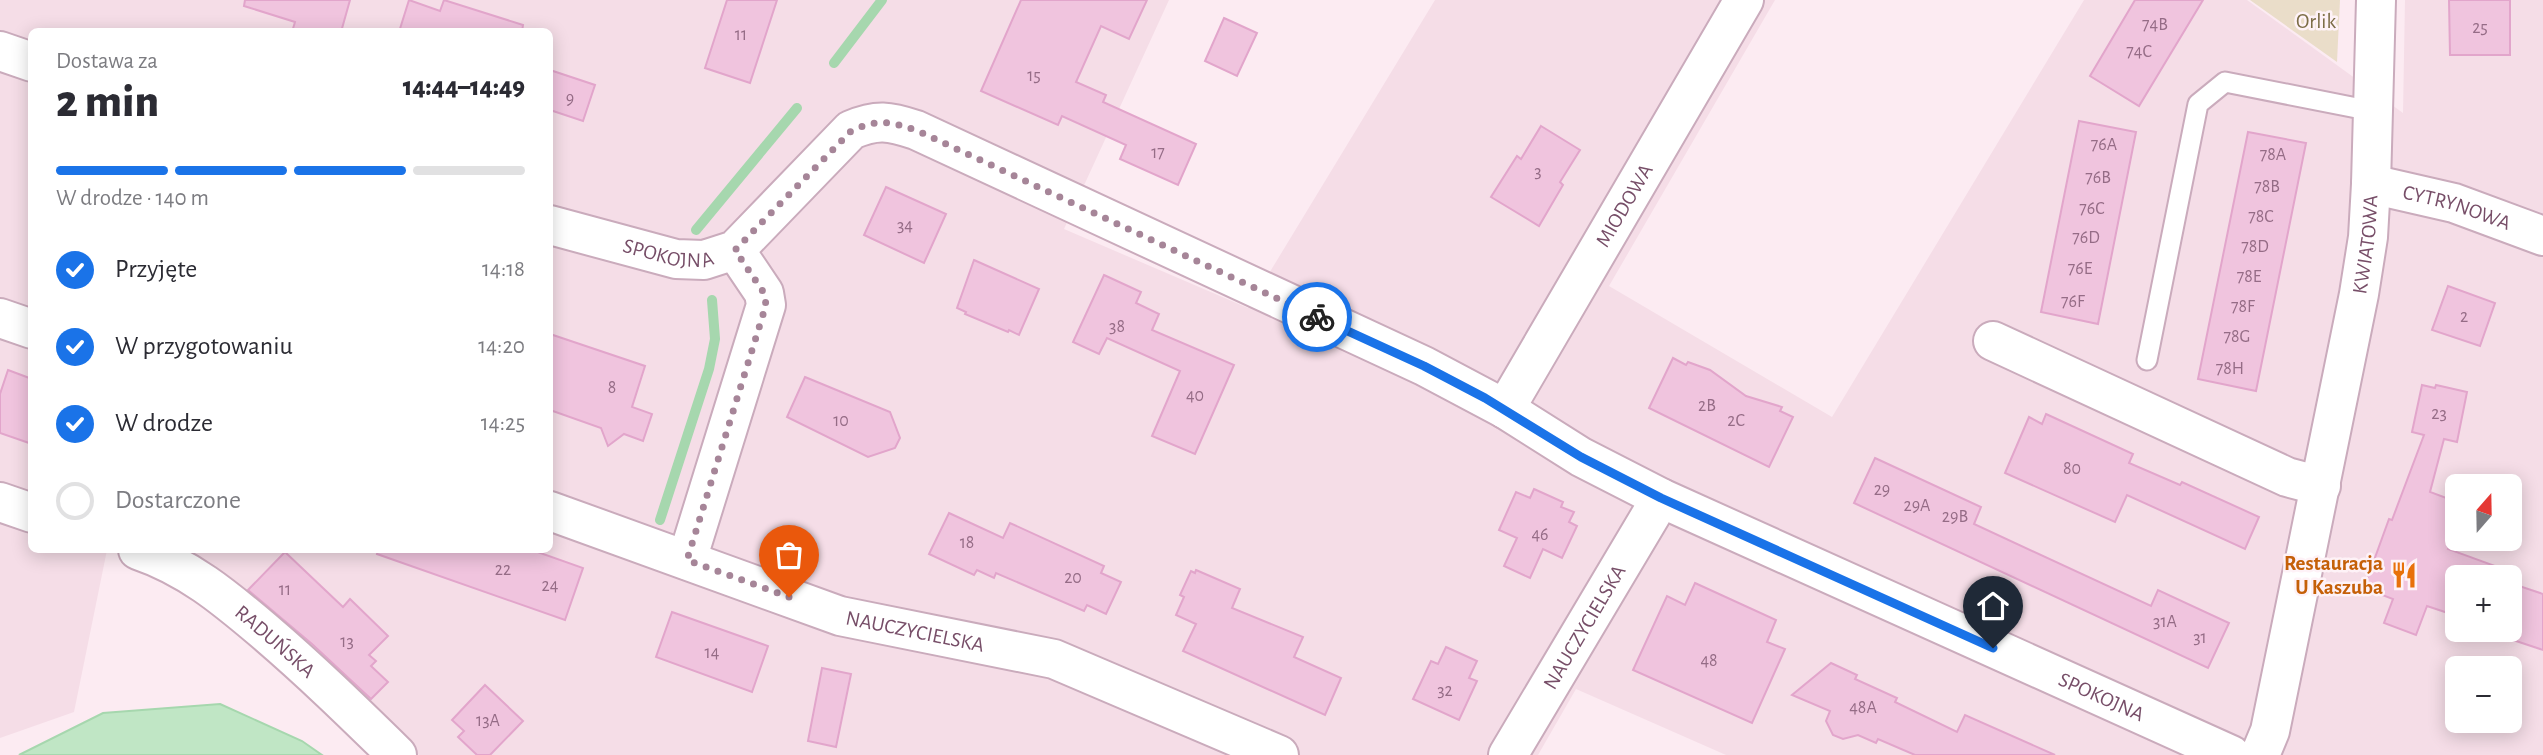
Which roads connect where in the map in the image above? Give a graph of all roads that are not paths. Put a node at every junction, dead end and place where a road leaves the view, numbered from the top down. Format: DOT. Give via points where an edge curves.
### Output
graph roads {
  1 [pos="1744,0"];
  2 [pos="2376,0"];
  3 [pos="0,51"];
  4 [pos="28,61"];
  5 [pos="2372,111"];
  6 [pos="2371,184"];
  7 [pos="553,226"];
  8 [pos="2543,236"];
  9 [pos="735,250"];
  10 [pos="0,318"];
  11 [pos="28,328"];
  12 [pos="1993,341"];
  13 [pos="2147,360"];
  14 [pos="1505,409"];
  15 [pos="2320,486"];
  16 [pos="1661,498"];
  17 [pos="0,502"];
  18 [pos="28,512"];
  19 [pos="553,512"];
  20 [pos="147,553"];
  21 [pos="687,560"];
  22 [pos="397,755"];
  23 [pos="1279,755"];
  24 [pos="1508,755"];
  25 [pos="2231,755"];
  26 [pos="2260,755"];
  1 -- 14 [label="street, MIODOWA"];
  2 -- 5 [label="street, KWIATOWA"];
  3 -- 4 [label="street"];
  5 -- 6 [label="street, KWIATOWA"];
  5 -- 13 [label="lane" via="2225,82 2198,104"];
  6 -- 8 [label="street, CYTRYNOWA" via="2454,203"];
  6 -- 15 [label="street, KWIATOWA" via="2359,293"];
  7 -- 9 [label="street, SPOKOJNA" via="677,259 704,260"];
  9 -- 14 [label="street, SPOKOJNA" via="851,131 871,122 894,123 1424,366"];
  9 -- 21 [label="street" via="764,293 766,305"];
  10 -- 11 [label="street"];
  12 -- 15 [label="street" via="2287,477"];
  14 -- 16 [label="street, SPOKOJNA" via="1581,457"];
  15 -- 26 [label="street, KWIATOWA" via="2270,731"];
  16 -- 24 [label="street, NAUCZYCIELSKA"];
  16 -- 25 [label="street, SPOKOJNA"];
  17 -- 18 [label="street"];
  19 -- 21 [label="street, NAUCZYCIELSKA"];
  20 -- 22 [label="street, RADUŃSKA" via="214,588 313,672"];
  21 -- 23 [label="street, NAUCZYCIELSKA" via="840,616 1055,659"];
}
